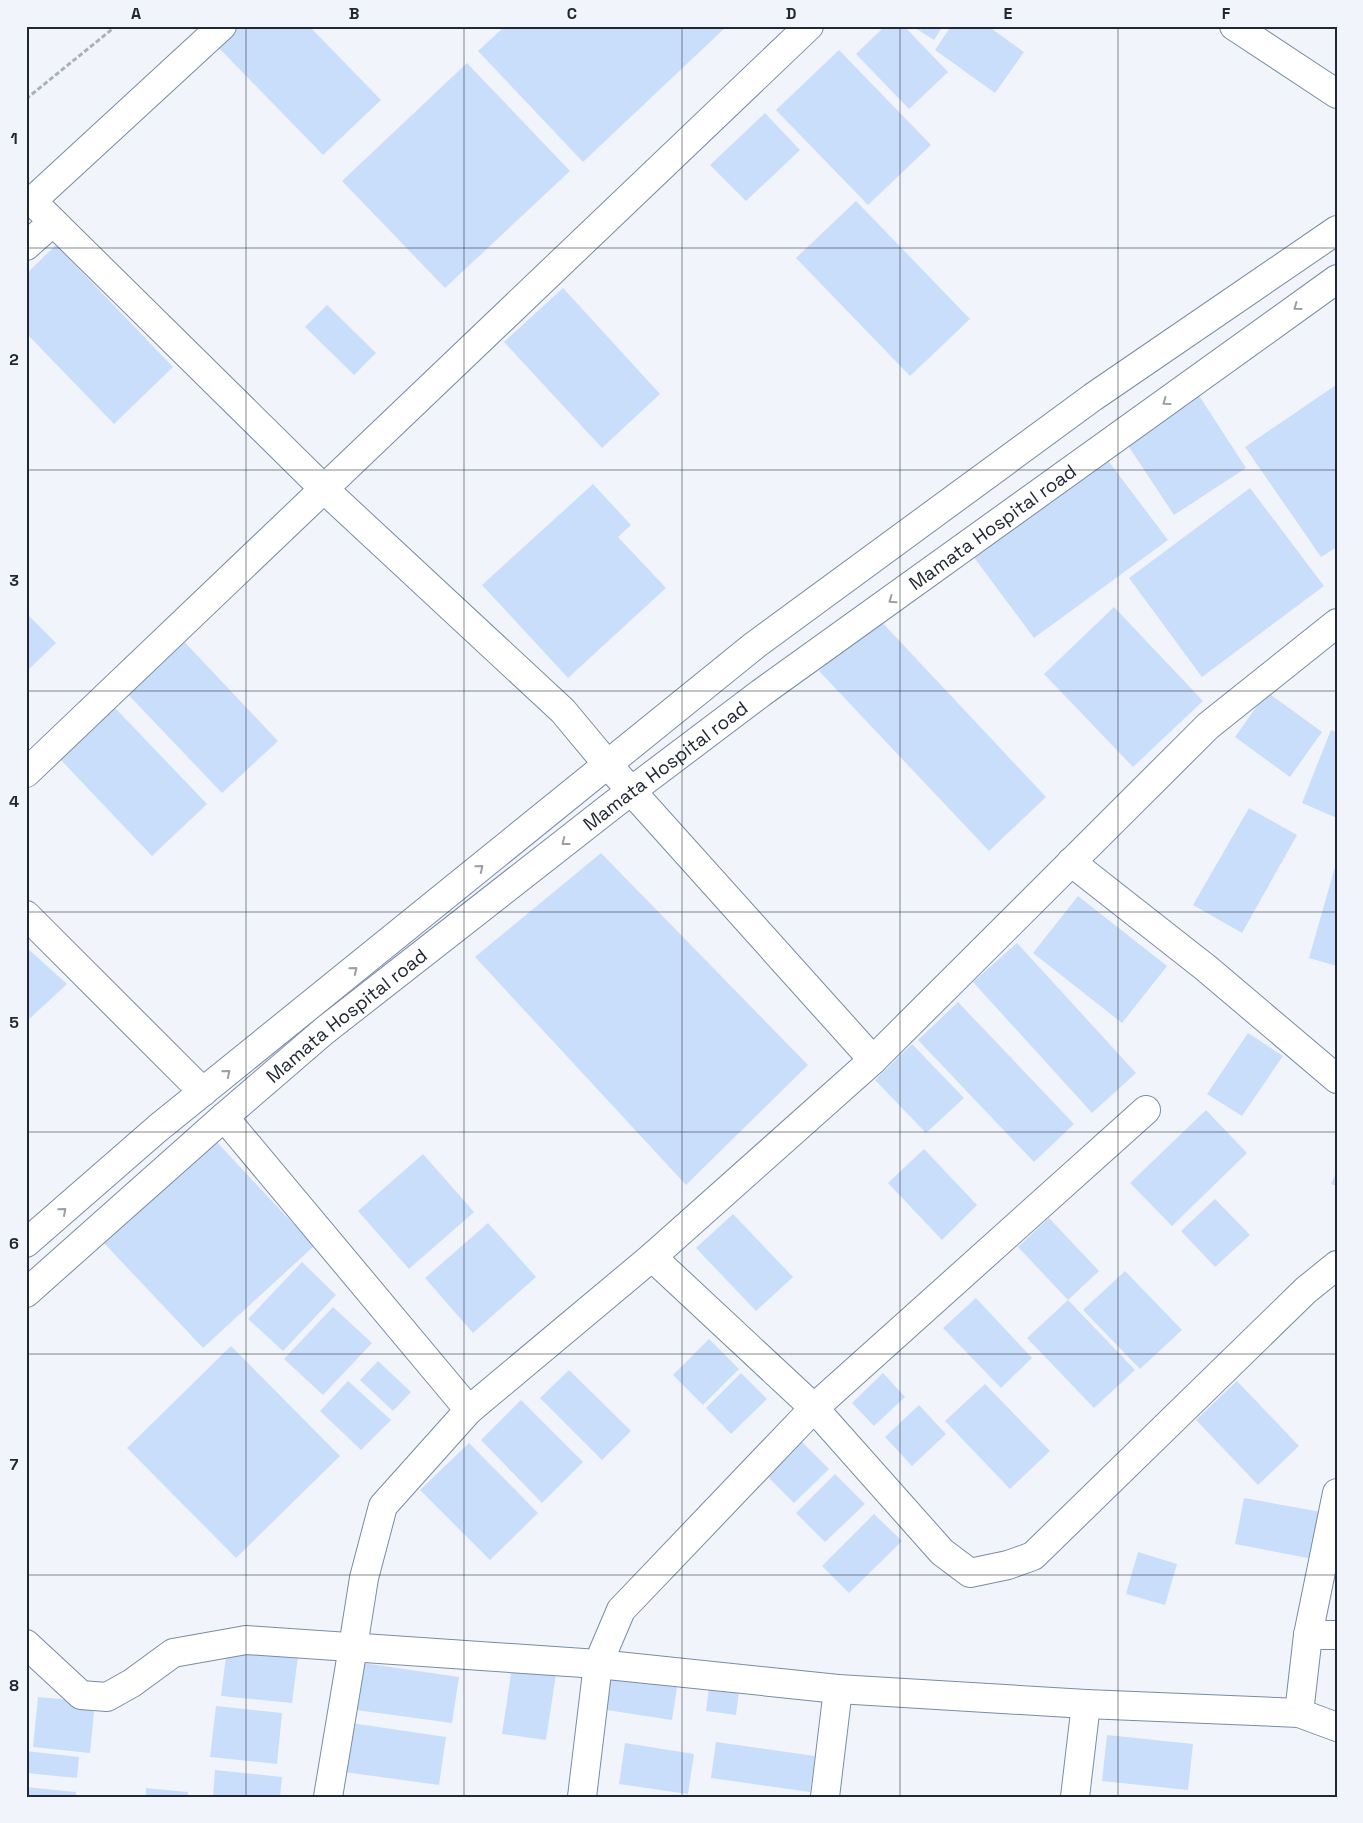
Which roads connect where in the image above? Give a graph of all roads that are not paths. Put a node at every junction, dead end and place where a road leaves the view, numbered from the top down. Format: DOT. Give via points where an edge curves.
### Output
graph roads {
  1 [pos="222,26"];
  2 [pos="809,26"];
  3 [pos="1234,26"];
  4 [pos="1337,94"];
  5 [pos="52,222"];
  6 [pos="1337,230"];
  7 [pos="26,246"];
  8 [pos="1337,278"];
  9 [pos="324,489"];
  10 [pos="1337,623"];
  11 [pos="608,765"];
  12 [pos="26,773"];
  13 [pos="631,791"];
  14 [pos="1071,862"];
  15 [pos="26,914"];
  16 [pos="873,1060"];
  17 [pos="1337,1078"];
  18 [pos="203,1092"];
  19 [pos="1146,1110"];
  20 [pos="224,1117"];
  21 [pos="26,1243"];
  22 [pos="652,1257"];
  23 [pos="1337,1266"];
  24 [pos="26,1293"];
  25 [pos="814,1408"];
  26 [pos="469,1410"];
  27 [pos="1337,1493"];
  28 [pos="1308,1635"];
  29 [pos="1337,1635"];
  30 [pos="26,1644"];
  31 [pos="354,1647"];
  32 [pos="598,1664"];
  33 [pos="838,1689"];
  34 [pos="1086,1704"];
  35 [pos="1299,1713"];
  36 [pos="1337,1727"];
  37 [pos="328,1797"];
  38 [pos="582,1797"];
  39 [pos="825,1797"];
  40 [pos="1075,1797"];
  1 -- 5 [label="street" via="32,201"];
  2 -- 9 [label="street"];
  3 -- 4 [label="street"];
  5 -- 7 [label="street"];
  5 -- 9 [label="street"];
  6 -- 11 [label="street, Mamata Hospital road" via="1084,403 755,645"];
  8 -- 13 [label="street, Mamata Hospital road, one-way" via="761,693"];
  9 -- 11 [label="street" via="563,711"];
  9 -- 12 [label="street"];
  10 -- 14 [label="street" via="1208,726"];
  11 -- 13 [label="street"];
  18 -- 11 [label="street, Mamata Hospital road, one-way"];
  13 -- 16 [label="street"];
  13 -- 20 [label="street, Mamata Hospital road, one-way" via="324,1031"];
  14 -- 16 [label="street"];
  14 -- 17 [label="street" via="1206,968"];
  15 -- 18 [label="street"];
  16 -- 22 [label="street"];
  21 -- 18 [label="street, Mamata Hospital road, one-way"];
  19 -- 25 [label="street"];
  20 -- 24 [label="street, Mamata Hospital road"];
  20 -- 26 [label="street"];
  22 -- 25 [label="street"];
  22 -- 26 [label="street"];
  23 -- 25 [label="street" via="1306,1290 1033,1556 1008,1565 970,1573 942,1552"];
  25 -- 32 [label="street" via="621,1610"];
  26 -- 31 [label="street" via="383,1506 364,1578"];
  27 -- 28 [label="street"];
  28 -- 29 [label="street"];
  28 -- 35 [label="street"];
  30 -- 31 [label="street" via="81,1695 107,1697 132,1684 173,1653 246,1640"];
  31 -- 32 [label="street"];
  31 -- 37 [label="street"];
  32 -- 33 [label="street"];
  32 -- 38 [label="street"];
  33 -- 34 [label="street"];
  33 -- 39 [label="street"];
  34 -- 35 [label="street"];
  34 -- 40 [label="street"];
  35 -- 36 [label="street"];
}
